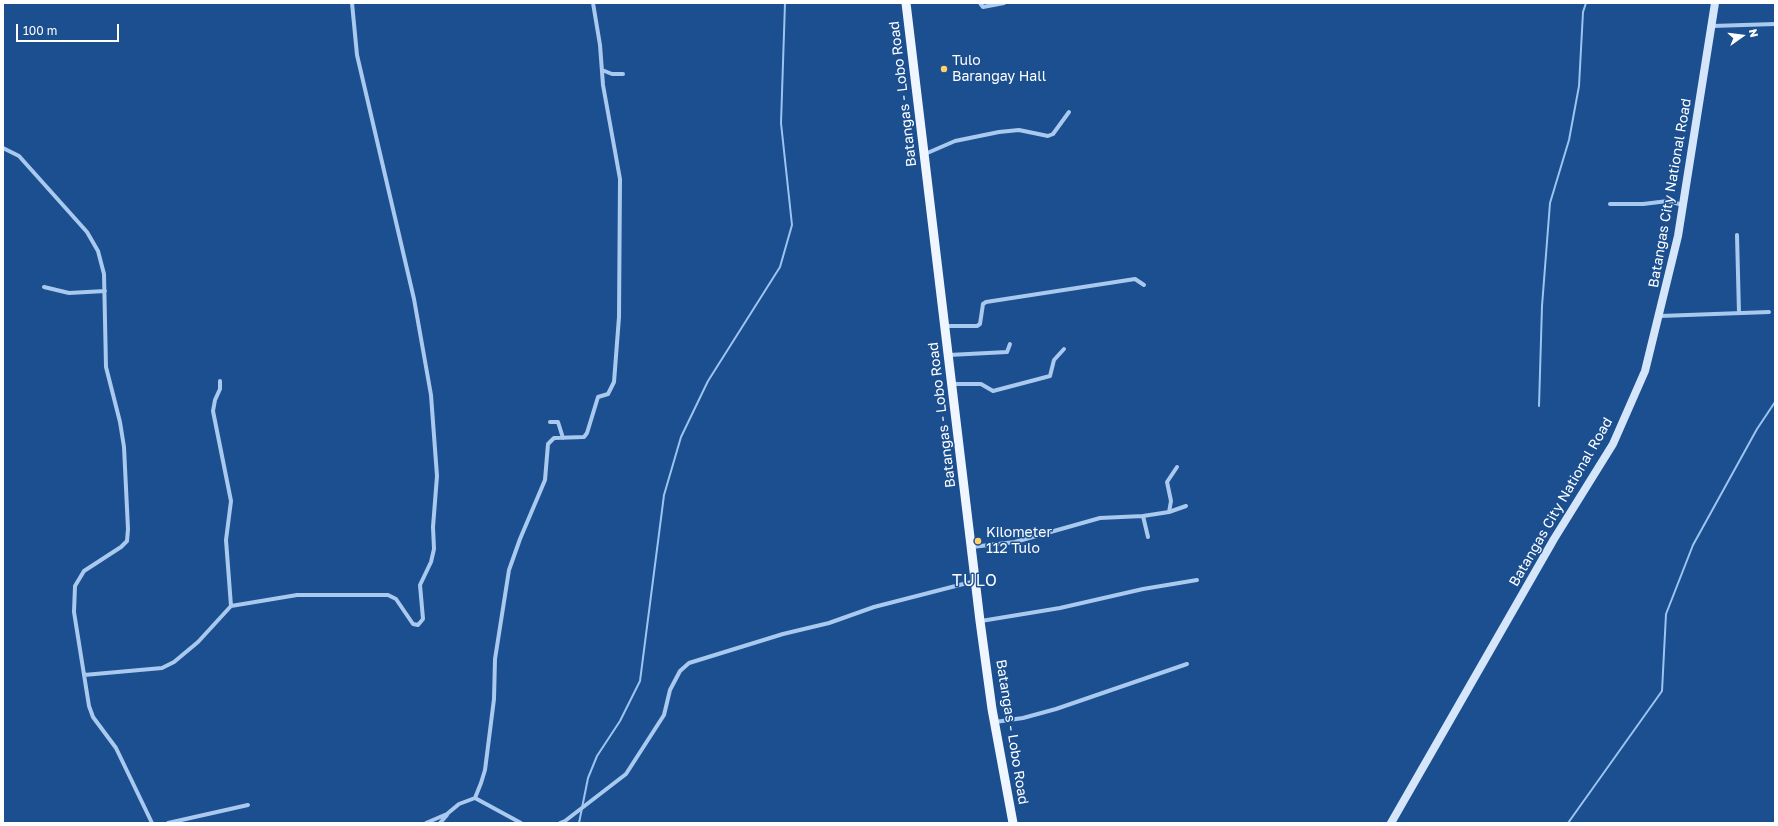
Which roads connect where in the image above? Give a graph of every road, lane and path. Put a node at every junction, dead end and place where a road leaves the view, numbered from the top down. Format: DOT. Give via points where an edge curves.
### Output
graph roads {
  1 [pos="352,3"];
  2 [pos="594,3"];
  3 [pos="906,3"];
  4 [pos="980,3"];
  5 [pos="1004,3"];
  6 [pos="1715,3"];
  7 [pos="1775,24"];
  8 [pos="1712,26"];
  9 [pos="602,70"];
  10 [pos="623,74"];
  11 [pos="1068,112"];
  12 [pos="3,148"];
  13 [pos="925,154"];
  14 [pos="1610,204"];
  15 [pos="1683,206"];
  16 [pos="1737,235"];
  17 [pos="1144,285"];
  18 [pos="44,287"];
  19 [pos="105,291"];
  20 [pos="1769,312"];
  21 [pos="1739,313"];
  22 [pos="1660,316"];
  23 [pos="946,326"];
  24 [pos="1010,344"];
  25 [pos="1064,349"];
  26 [pos="948,355"];
  27 [pos="220,381"];
  28 [pos="952,384"];
  29 [pos="550,422"];
  30 [pos="563,438"];
  31 [pos="1177,468"];
  32 [pos="1186,506"];
  33 [pos="1169,512"];
  34 [pos="1143,516"];
  35 [pos="1148,537"];
  36 [pos="971,547"];
  37 [pos="976,580"];
  38 [pos="1197,580"];
  39 [pos="231,606"];
  40 [pos="980,621"];
  41 [pos="1187,664"];
  42 [pos="84,675"];
  43 [pos="994,722"];
  44 [pos="475,798"];
  45 [pos="248,805"];
  46 [pos="447,814"];
  47 [pos="152,823"];
  48 [pos="168,823"];
  49 [pos="426,823"];
  50 [pos="440,823"];
  51 [pos="521,823"];
  52 [pos="560,823"];
  53 [pos="1013,823"];
  54 [pos="1391,823"];
  1 -- 39 [label="street" via="357,55 414,299 432,395 437,482 434,549 420,585 422,620 418,625 413,624 396,599 388,595 297,594"];
  2 -- 9 [label="street"];
  3 -- 13 [label="main road, Batangas - Lobo Road"];
  4 -- 5 [label="street" via="983,7"];
  6 -- 8 [label="street, Batangas City National Road"];
  7 -- 8 [label="street"];
  8 -- 15 [label="street, Batangas City National Road"];
  9 -- 10 [label="street" via="612,74"];
  9 -- 30 [label="street" via="620,179 619,317 614,382 608,394 598,397 584,437"];
  11 -- 13 [label="street" via="1053,134 1048,136 1019,130 999,132 955,141"];
  12 -- 19 [label="street" via="19,156 87,232 98,251"];
  13 -- 23 [label="main road, Batangas - Lobo Road"];
  14 -- 15 [label="street" via="1668,201"];
  15 -- 22 [label="street, Batangas City National Road"];
  16 -- 21 [label="street"];
  17 -- 23 [label="street" via="1135,279 986,302 980,324 977,326"];
  18 -- 19 [label="street" via="69,292"];
  19 -- 42 [label="street" via="106,367 124,447 128,529 127,541 84,571 75,586 74,612"];
  20 -- 21 [label="street"];
  21 -- 22 [label="street"];
  22 -- 54 [label="street, Batangas City National Road" via="1645,371 1613,444 1554,539"];
  23 -- 26 [label="main road, Batangas - Lobo Road"];
  24 -- 26 [label="street" via="1007,352"];
  25 -- 28 [label="street" via="1054,360 1050,376 993,391 981,384"];
  26 -- 28 [label="main road, Batangas - Lobo Road"];
  27 -- 39 [label="street" via="213,411 231,501 226,540"];
  28 -- 36 [label="main road, Batangas - Lobo Road"];
  29 -- 30 [label="street" via="558,422"];
  30 -- 44 [label="street" via="554,438 548,444 545,480 510,570 495,659 495,689 485,770"];
  31 -- 33 [label="street" via="1167,480 1171,501"];
  32 -- 33 [label="street"];
  33 -- 34 [label="street"];
  34 -- 35 [label="street"];
  34 -- 36 [label="street" via="1100,518 1022,541"];
  36 -- 37 [label="main road, Batangas - Lobo Road"];
  37 -- 40 [label="main road, Batangas - Lobo Road"];
  37 -- 52 [label="street" via="874,607 829,623 783,634 689,663 680,671 670,690 664,715 626,774"];
  38 -- 40 [label="street" via="1060,608"];
  39 -- 42 [label="street" via="198,642 174,662 162,668"];
  40 -- 43 [label="main road, Batangas - Lobo Road"];
  41 -- 43 [label="street" via="1056,709 1023,718"];
  42 -- 47 [label="street" via="92,717 116,748"];
  43 -- 53 [label="main road, Batangas - Lobo Road"];
  44 -- 46 [label="street" via="460,804"];
  44 -- 51 [label="street"];
  45 -- 48 [label="street"];
  46 -- 49 [label="street"];
  46 -- 50 [label="street"];
}
